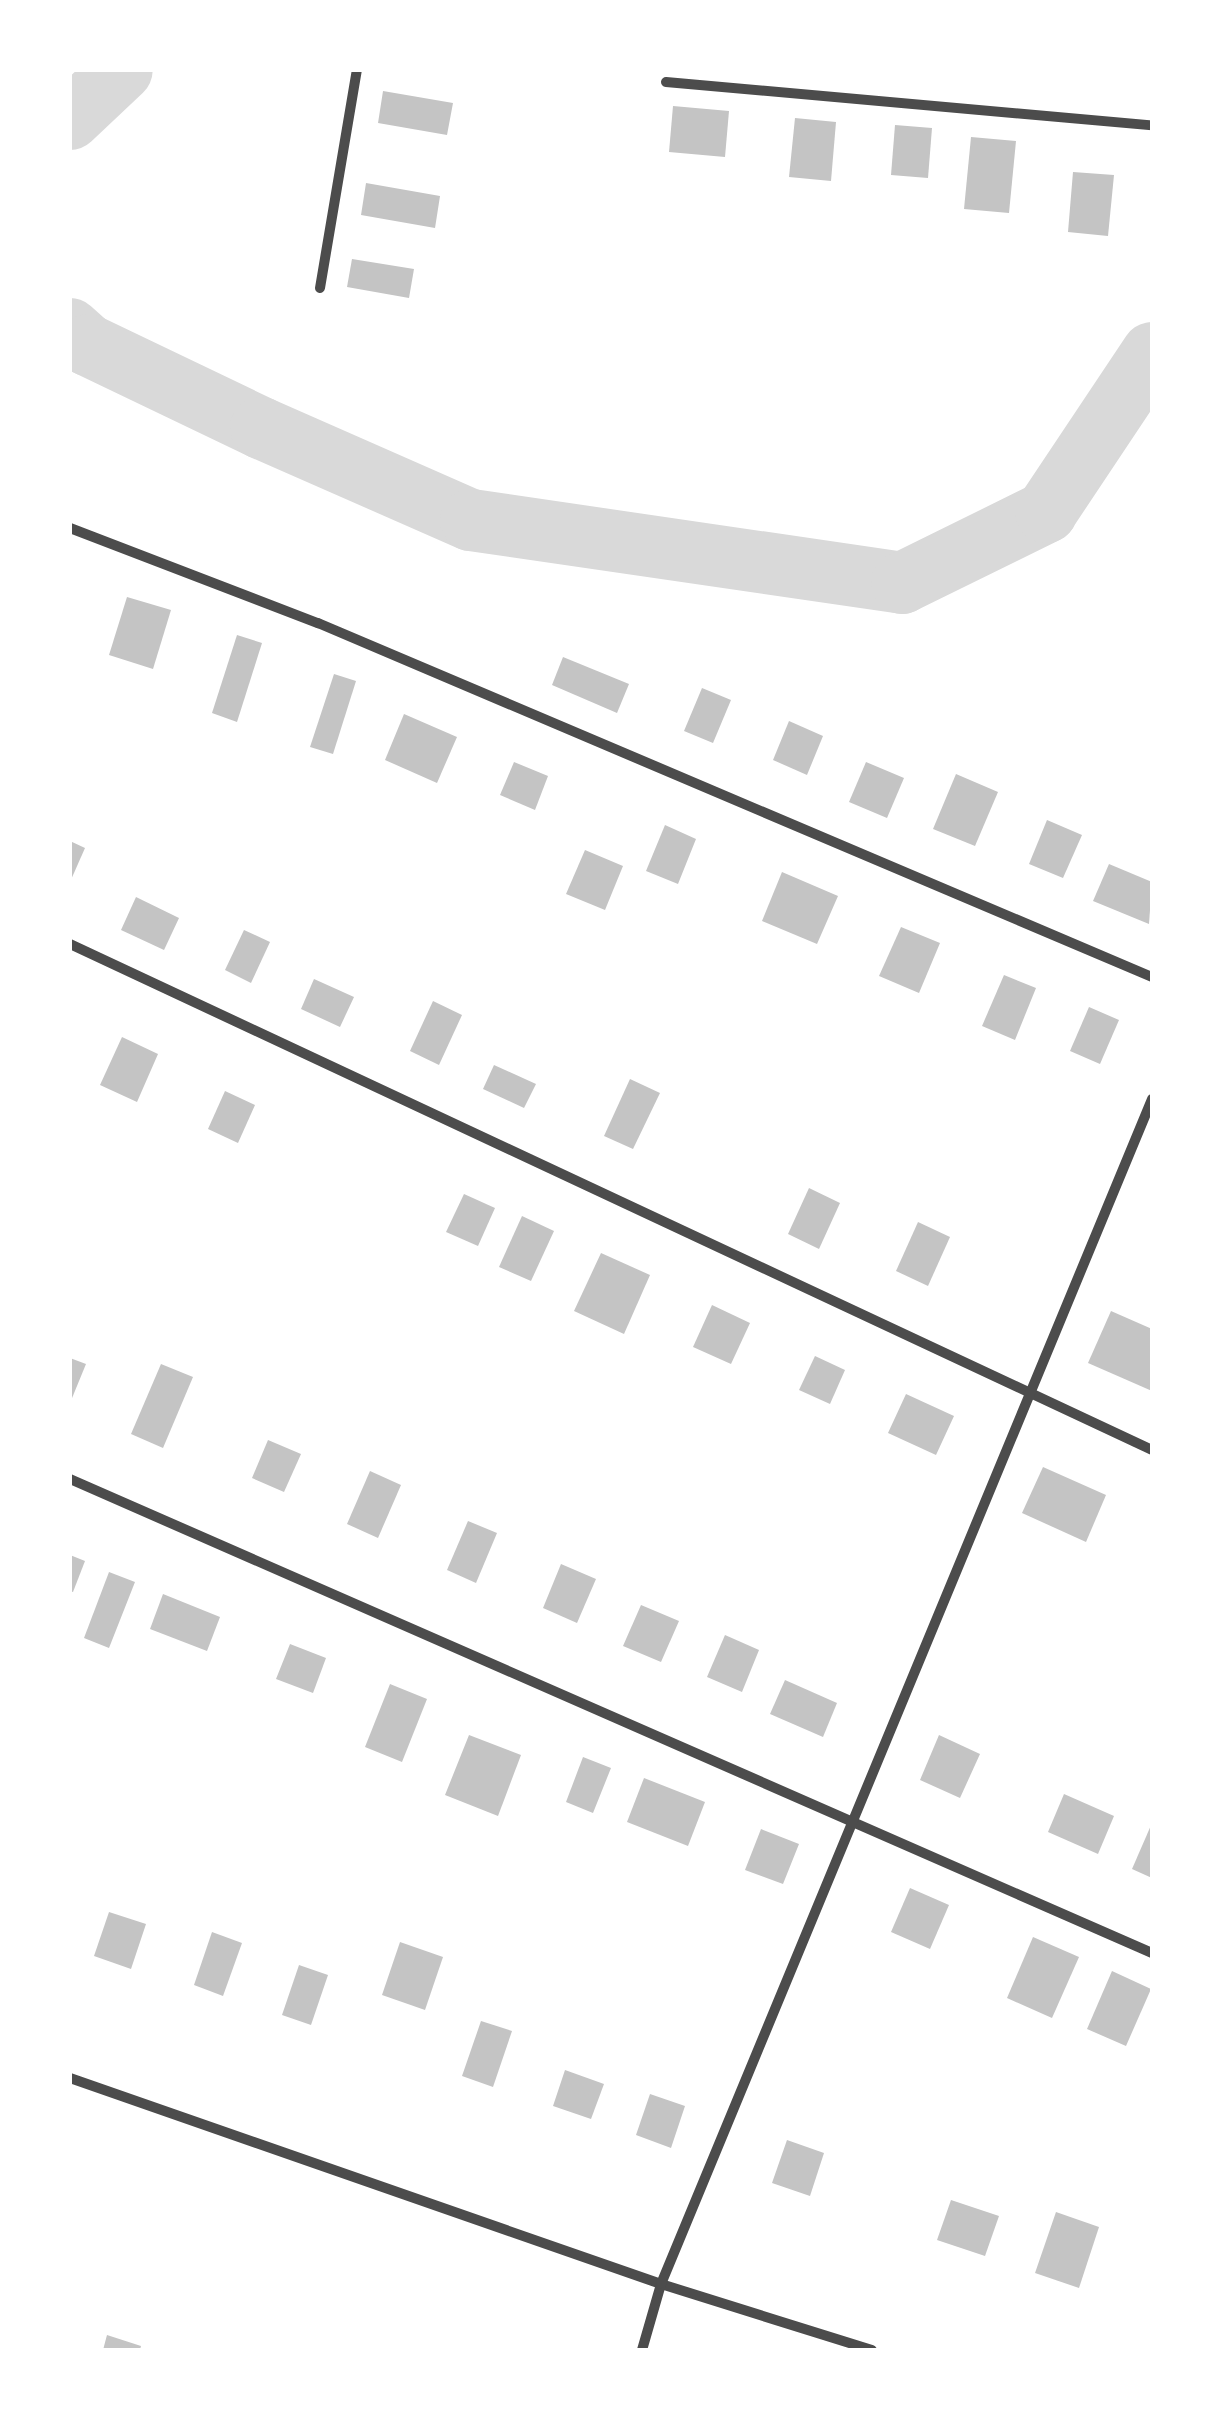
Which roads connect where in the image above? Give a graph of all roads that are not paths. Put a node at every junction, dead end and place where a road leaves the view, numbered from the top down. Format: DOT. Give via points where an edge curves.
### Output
graph roads {
  1 [pos="357,70"];
  2 [pos="666,82"];
  3 [pos="1152,125"];
  4 [pos="320,288"];
  5 [pos="70,528"];
  6 [pos="70,944"];
  7 [pos="1152,977"];
  8 [pos="1152,1099"];
  9 [pos="1028,1392"];
  10 [pos="1152,1450"];
  11 [pos="70,1479"];
  12 [pos="851,1824"];
  13 [pos="1152,1952"];
  14 [pos="70,2078"];
  15 [pos="661,2284"];
  16 [pos="642,2350"];
  17 [pos="872,2350"];
  1 -- 4 [label="street"];
  2 -- 3 [label="street"];
  5 -- 7 [label="street" via="318,623"];
  6 -- 9 [label="street"];
  8 -- 9 [label="street"];
  9 -- 10 [label="street"];
  9 -- 12 [label="street"];
  11 -- 12 [label="street"];
  12 -- 13 [label="street"];
  12 -- 15 [label="street"];
  14 -- 15 [label="street"];
  15 -- 16 [label="street"];
  15 -- 17 [label="street"];
}
